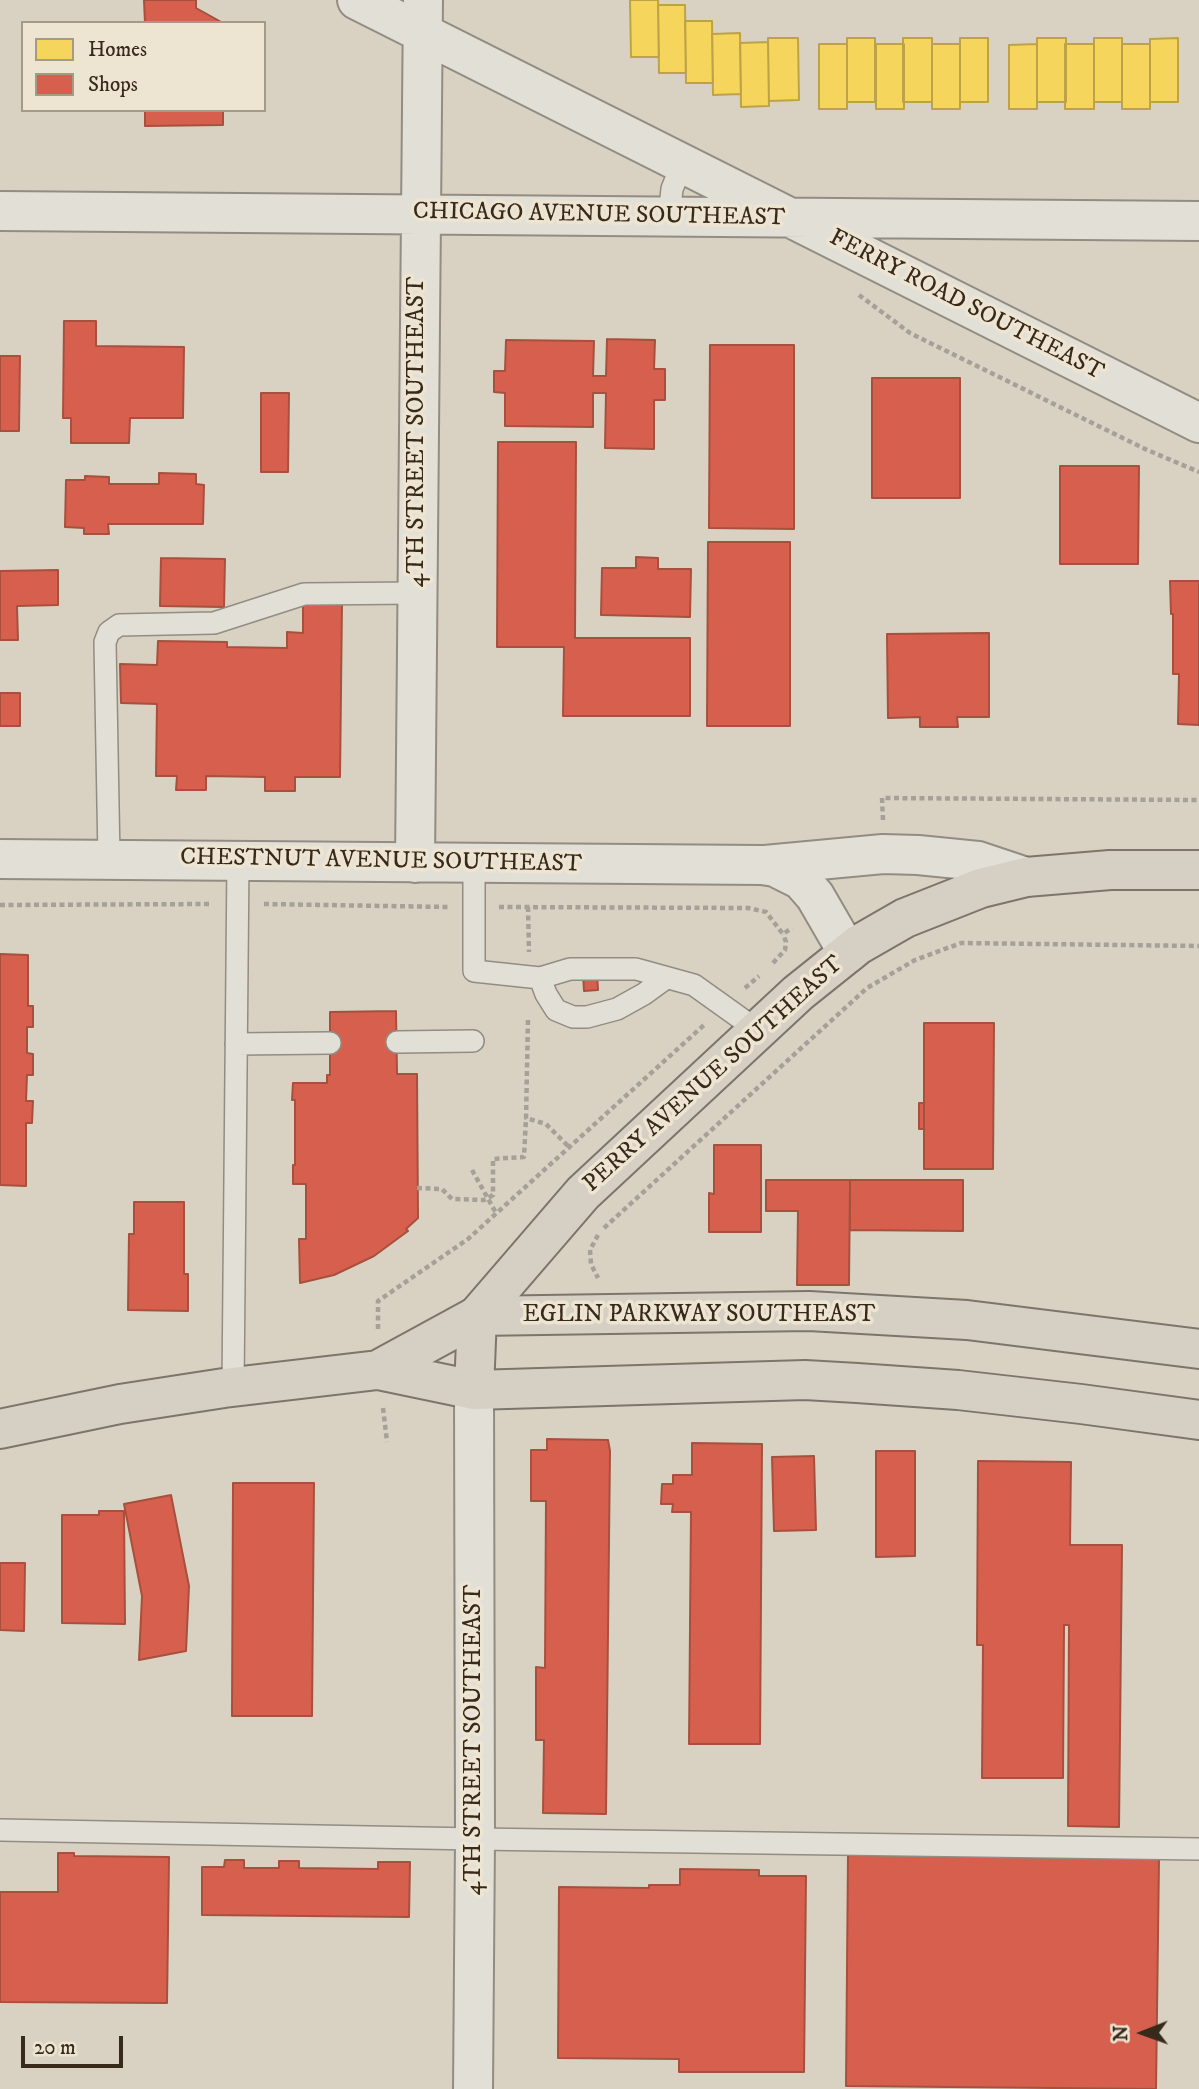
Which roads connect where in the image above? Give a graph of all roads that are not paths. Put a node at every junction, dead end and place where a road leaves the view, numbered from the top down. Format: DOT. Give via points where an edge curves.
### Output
graph roads {
  1 [pos="357,0"];
  2 [pos="423,16"];
  3 [pos="682,163"];
  4 [pos="0,211"];
  5 [pos="420,215"];
  6 [pos="669,217"];
  7 [pos="789,218"];
  8 [pos="1199,221"];
  9 [pos="1199,423"];
  10 [pos="417,593"];
  11 [pos="0,859"];
  12 [pos="109,859"];
  13 [pos="238,861"];
  14 [pos="415,863"];
  15 [pos="474,864"];
  16 [pos="762,865"];
  17 [pos="1199,870"];
  18 [pos="1026,877"];
  19 [pos="848,953"];
  20 [pos="535,978"];
  21 [pos="666,978"];
  22 [pos="757,1030"];
  23 [pos="473,1041"];
  24 [pos="397,1042"];
  25 [pos="330,1043"];
  26 [pos="236,1044"];
  27 [pos="477,1316"];
  28 [pos="1199,1349"];
  29 [pos="378,1370"];
  30 [pos="233,1387"];
  31 [pos="474,1390"];
  32 [pos="1199,1420"];
  33 [pos="0,1429"];
  34 [pos="0,1830"];
  35 [pos="475,1839"];
  36 [pos="1199,1849"];
  37 [pos="473,2089"];
  1 -- 2 [label="street, FERRY ROAD SOUTHEAST"];
  2 -- 3 [label="street, FERRY ROAD SOUTHEAST"];
  2 -- 5 [label="street, 4TH STREET SOUTHEAST"];
  3 -- 6 [label="lane" via="671,189"];
  3 -- 7 [label="street, FERRY ROAD SOUTHEAST"];
  4 -- 5 [label="street, CHICAGO AVENUE SOUTHEAST"];
  5 -- 6 [label="street, CHICAGO AVENUE SOUTHEAST"];
  5 -- 10 [label="street, 4TH STREET SOUTHEAST"];
  6 -- 7 [label="street, CHICAGO AVENUE SOUTHEAST"];
  7 -- 8 [label="street, CHICAGO AVENUE SOUTHEAST"];
  7 -- 9 [label="street, FERRY ROAD SOUTHEAST"];
  10 -- 12 [label="lane" via="304,594 215,622 140,623 119,625 109,632 105,642"];
  10 -- 14 [label="street, 4TH STREET SOUTHEAST"];
  11 -- 12 [label="street, CHESTNUT AVENUE SOUTHEAST"];
  12 -- 13 [label="street, CHESTNUT AVENUE SOUTHEAST"];
  13 -- 14 [label="street, CHESTNUT AVENUE SOUTHEAST"];
  13 -- 26 [label="lane"];
  14 -- 15 [label="street, CHESTNUT AVENUE SOUTHEAST"];
  15 -- 16 [label="street, CHESTNUT AVENUE SOUTHEAST"];
  15 -- 20 [label="lane" via="474,971"];
  16 -- 18 [label="street, CHESTNUT AVENUE SOUTHEAST" via="918,855 978,861"];
  16 -- 19 [label="street, CHESTNUT AVENUE SOUTHEAST" via="802,880"];
  17 -- 18 [label="main road, PERRY AVENUE SOUTHEAST" via="1110,870"];
  18 -- 19 [label="main road, PERRY AVENUE SOUTHEAST" via="981,888 905,918"];
  19 -- 22 [label="main road, PERRY AVENUE SOUTHEAST"];
  20 -- 21 [label="lane" via="570,969 636,969"];
  20 -- 21 [label="lane" via="556,1010 573,1017 617,1009"];
  21 -- 22 [label="lane" via="694,985"];
  22 -- 27 [label="main road, PERRY AVENUE SOUTHEAST" via="583,1193"];
  23 -- 24 [label="lane"];
  25 -- 26 [label="lane"];
  26 -- 30 [label="lane"];
  27 -- 28 [label="main road, EGLIN PARKWAY SOUTHEAST" via="809,1311 967,1321"];
  27 -- 29 [label="main road, EGLIN PARKWAY SOUTHEAST"];
  27 -- 31 [label="main road"];
  29 -- 30 [label="main road, EGLIN PARKWAY SOUTHEAST"];
  29 -- 31 [label="main road, EGLIN PARKWAY SOUTHEAST"];
  30 -- 33 [label="main road, EGLIN PARKWAY SOUTHEAST"];
  31 -- 32 [label="main road, EGLIN PARKWAY SOUTHEAST" via="804,1380 958,1390"];
  31 -- 35 [label="street, 4TH STREET SOUTHEAST"];
  34 -- 35 [label="lane"];
  35 -- 36 [label="lane"];
  35 -- 37 [label="street, 4TH STREET SOUTHEAST"];
}
